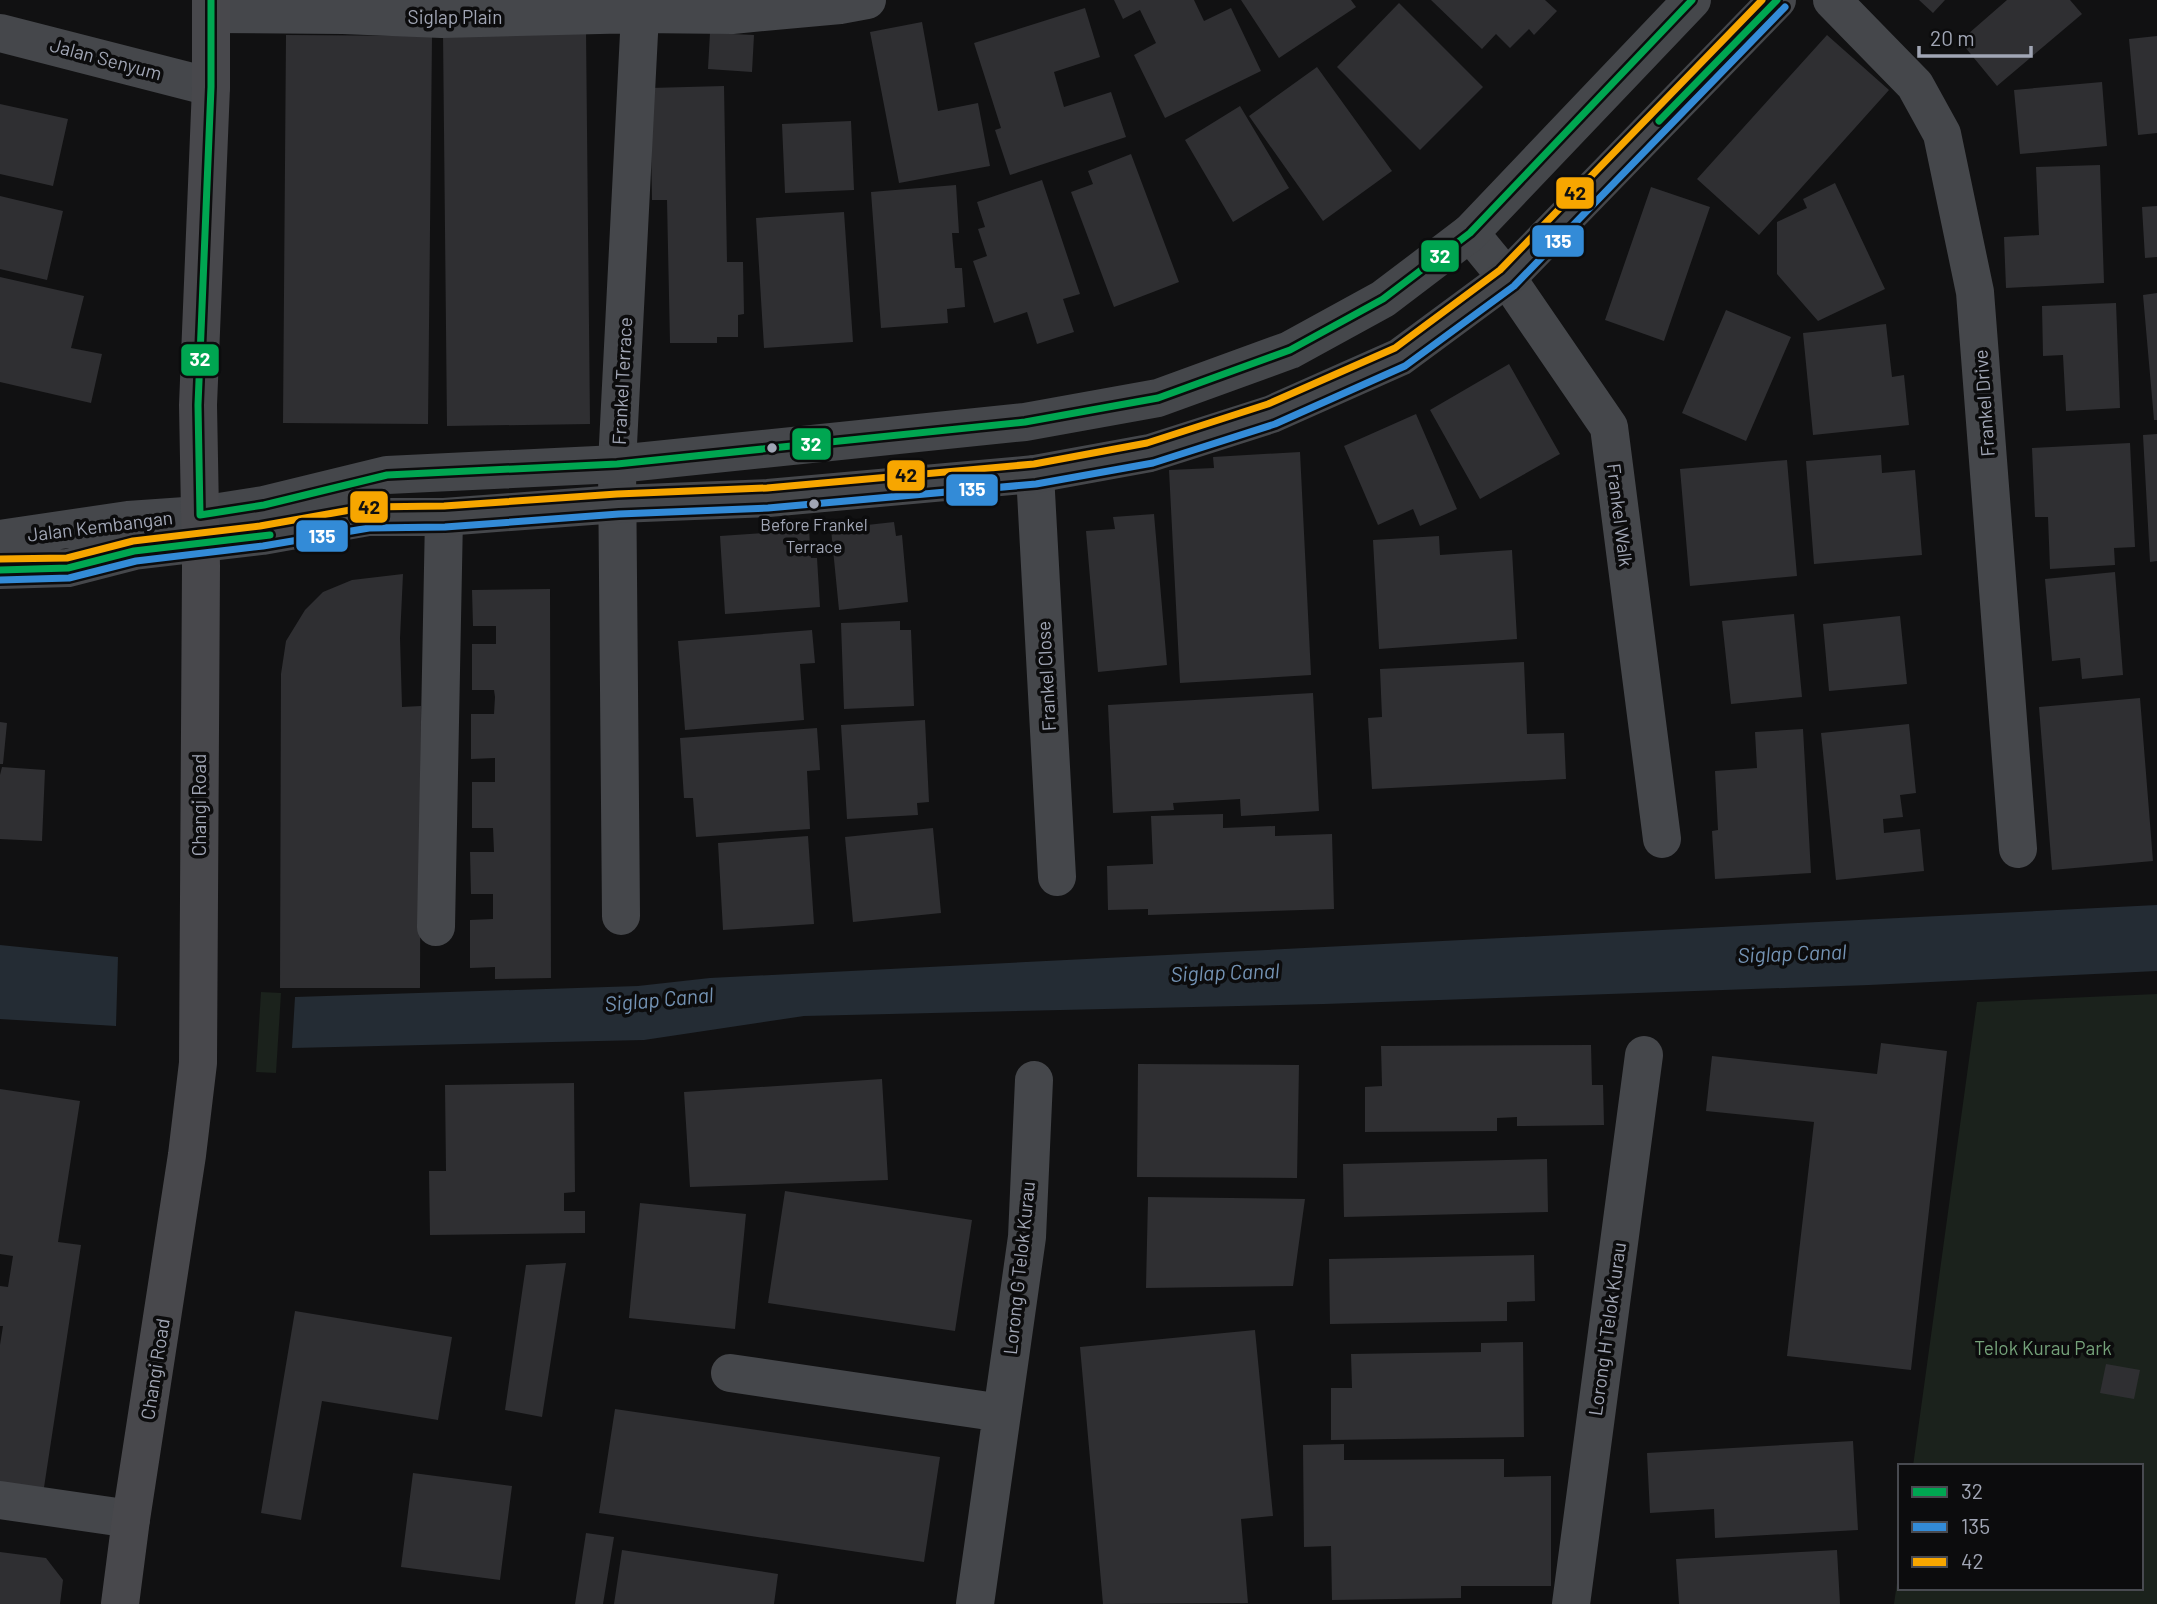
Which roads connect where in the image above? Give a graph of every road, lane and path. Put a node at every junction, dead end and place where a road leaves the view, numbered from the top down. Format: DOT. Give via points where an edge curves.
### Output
graph roads {
  1 [pos="867,0"];
  2 [pos="1692,0"];
  3 [pos="1777,0"];
  4 [pos="1832,0"];
  5 [pos="211,7"];
  6 [pos="640,14"];
  7 [pos="0,33"];
  8 [pos="211,87"];
  9 [pos="1470,233"];
  10 [pos="1507,278"];
  11 [pos="617,464"];
  12 [pos="1035,474"];
  13 [pos="618,504"];
  14 [pos="444,517"];
  15 [pos="200,529"];
  16 [pos="0,539"];
  17 [pos="0,570"];
  18 [pos="1662,839"];
  19 [pos="2018,849"];
  20 [pos="1057,877"];
  21 [pos="621,916"];
  22 [pos="436,927"];
  23 [pos="1644,1055"];
  24 [pos="1034,1080"];
  25 [pos="730,1373"];
  26 [pos="1002,1413"];
  27 [pos="0,1500"];
  28 [pos="131,1519"];
  29 [pos="120,1604"];
  30 [pos="975,1604"];
  31 [pos="1571,1604"];
  1 -- 6 [label="street, Siglap Plain" via="732,15"];
  2 -- 9 [label="street"];
  3 -- 10 [label="street"];
  4 -- 19 [label="street, Frankel Drive" via="1915,85 1942,134 1975,292"];
  5 -- 6 [label="street, Siglap Plain" via="442,19"];
  5 -- 8 [label="main road, Changi Road"];
  6 -- 11 [label="street, Frankel Terrace"];
  7 -- 8 [label="street, Jalan Senyum"];
  8 -- 15 [label="main road, Changi Road" via="198,405"];
  9 -- 10 [label="street, Frankel Walk"];
  9 -- 11 [label="street" via="1383,299 1290,350 1158,398 1025,422"];
  10 -- 12 [label="street" via="1400,357 1272,414 1150,453"];
  10 -- 18 [label="street, Frankel Walk" via="1609,427"];
  11 -- 13 [label="street, Frankel Terrace"];
  11 -- 15 [label="street" via="387,475 264,505"];
  12 -- 13 [label="street" via="768,498"];
  12 -- 20 [label="street, Frankel Close"];
  13 -- 14 [label="street"];
  13 -- 21 [label="street, Frankel Terrace"];
  14 -- 15 [label="street" via="368,517 262,536"];
  14 -- 22 [label="street"];
  15 -- 16 [label="street, Jalan Kembangan" via="128,520"];
  15 -- 17 [label="street, Jalan Kembangan" via="68,568"];
  15 -- 28 [label="main road, Changi Road" via="198,1063"];
  23 -- 31 [label="street, Lorong H Telok Kurau"];
  24 -- 26 [label="street, Lorong G Telok Kurau" via="1027,1237"];
  25 -- 26 [label="street"];
  26 -- 30 [label="street, Lorong G Telok Kurau"];
  27 -- 28 [label="street"];
  28 -- 29 [label="main road, Changi Road"];
}
